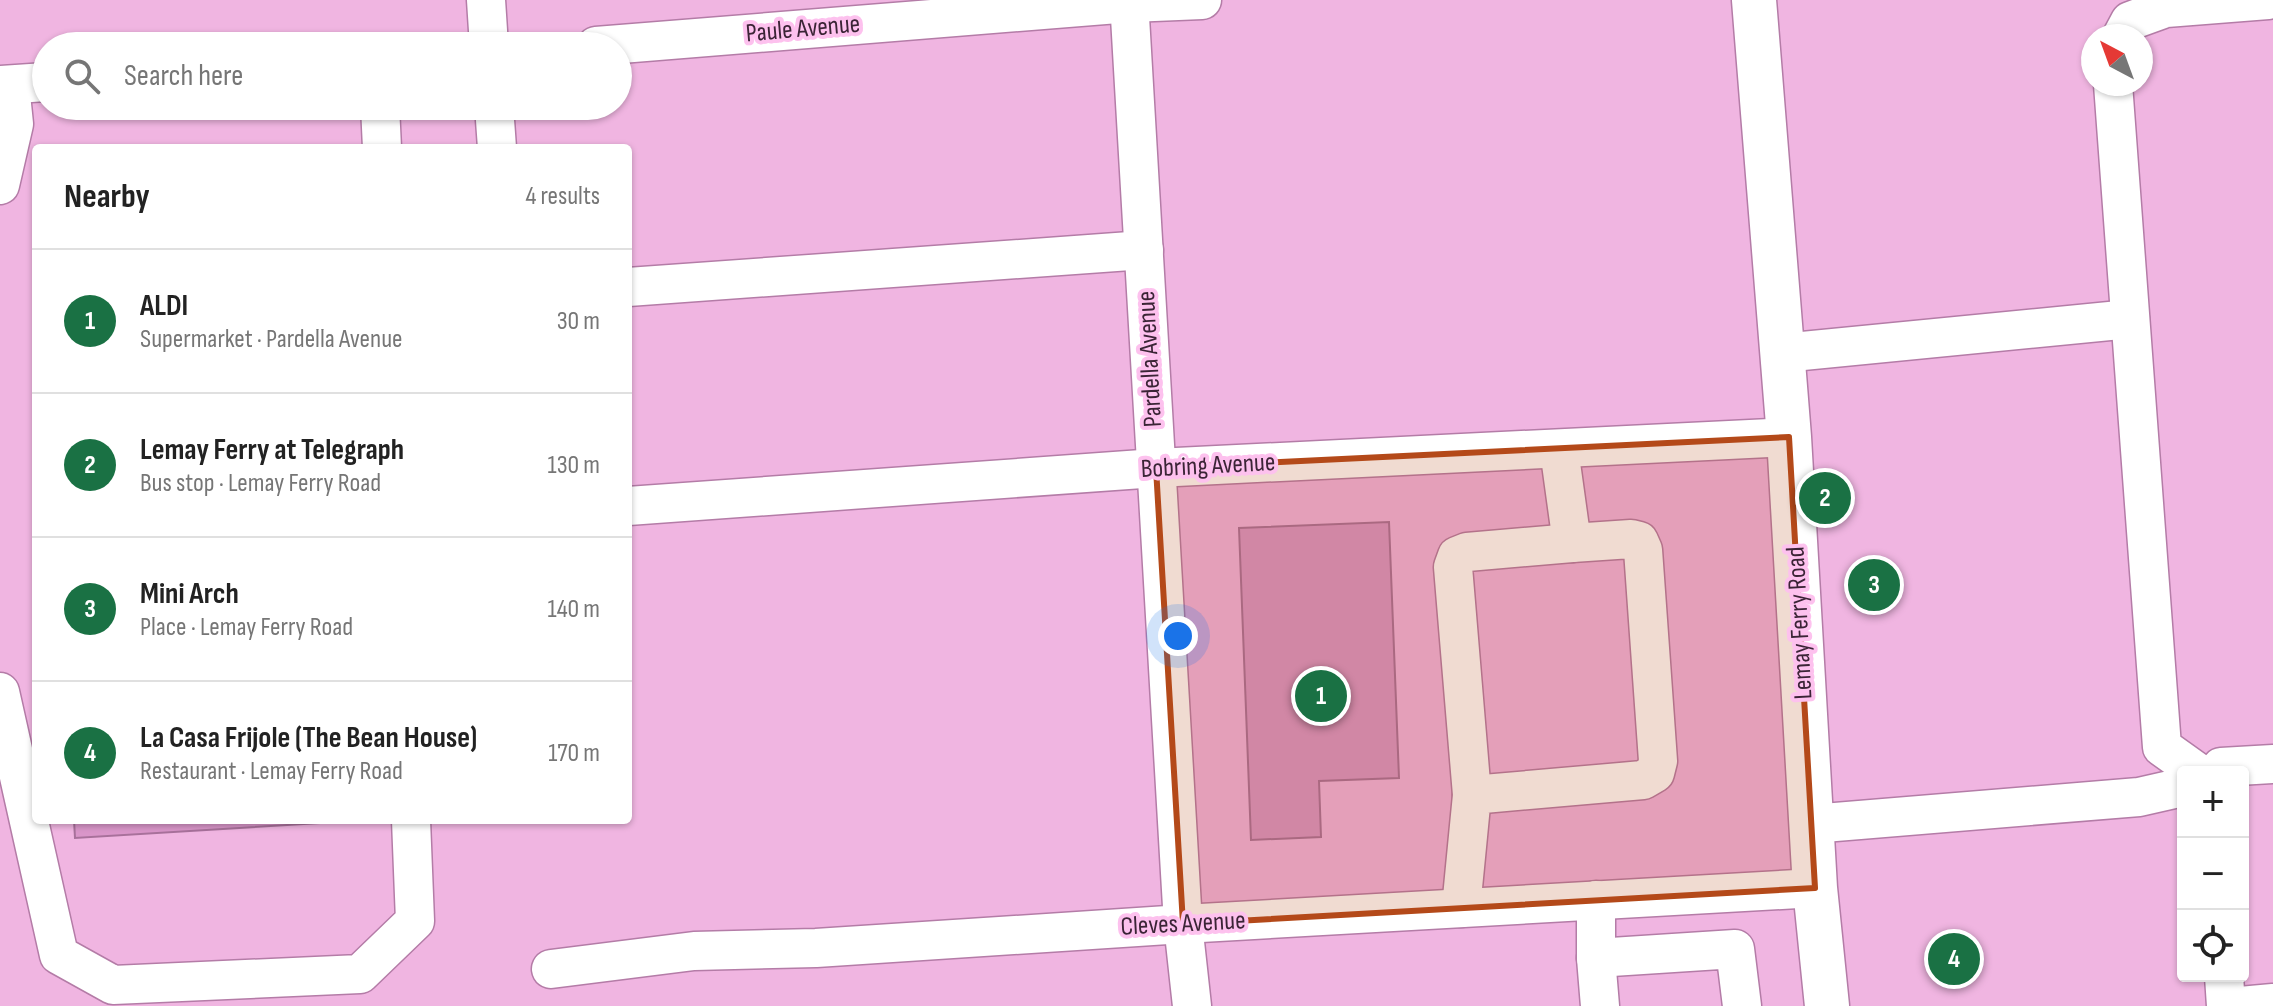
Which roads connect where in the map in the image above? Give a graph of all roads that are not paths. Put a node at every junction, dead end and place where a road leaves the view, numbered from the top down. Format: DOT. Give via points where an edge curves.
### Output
graph roads {
  1 [pos="486,0"];
  2 [pos="1202,0"];
  3 [pos="1754,0"];
  4 [pos="2268,0"];
  5 [pos="1130,2"];
  6 [pos="2127,19"];
  7 [pos="488,32"];
  8 [pos="632,43"];
  9 [pos="19,84"];
  10 [pos="2114,96"];
  11 [pos="381,120"];
  12 [pos="495,120"];
  13 [pos="382,144"];
  14 [pos="497,144"];
  15 [pos="0,185"];
  16 [pos="1144,250"];
  17 [pos="632,287"];
  18 [pos="2130,319"];
  19 [pos="1782,353"];
  20 [pos="1789,437"];
  21 [pos="1559,449"];
  22 [pos="1156,468"];
  23 [pos="632,506"];
  24 [pos="1572,543"];
  25 [pos="0,692"];
  26 [pos="2273,764"];
  27 [pos="2189,766"];
  28 [pos="2238,766"];
  29 [pos="2177,788"];
  30 [pos="1472,795"];
  31 [pos="411,824"];
  32 [pos="1811,824"];
  33 [pos="1815,888"];
  34 [pos="1730,893"];
  35 [pos="1596,900"];
  36 [pos="1461,908"];
  37 [pos="1183,924"];
  38 [pos="1735,949"];
  39 [pos="1596,958"];
  40 [pos="551,969"];
  41 [pos="2224,982"];
  42 [pos="2273,1003"];
  43 [pos="1192,1006"];
  44 [pos="1600,1006"];
  45 [pos="1742,1006"];
  46 [pos="1827,1006"];
  47 [pos="2226,1006"];
  48 [pos="2240,1006"];
  1 -- 7 [label="street"];
  2 -- 5 [label="street, Paule Avenue"];
  3 -- 19 [label="main road, Lemay Ferry Road"];
  4 -- 6 [label="street" via="2166,8"];
  5 -- 8 [label="street, Paule Avenue"];
  5 -- 16 [label="street, Pardella Avenue"];
  9 -- 15 [label="street"];
  10 -- 18 [label="street"];
  11 -- 13 [label="street"];
  12 -- 14 [label="street"];
  16 -- 17 [label="street"];
  16 -- 22 [label="street, Pardella Avenue"];
  18 -- 19 [label="street"];
  18 -- 27 [label="street" via="2162,747"];
  19 -- 20 [label="main road, Lemay Ferry Road"];
  20 -- 21 [label="street, Bobring Avenue"];
  20 -- 32 [label="main road, Lemay Ferry Road"];
  21 -- 22 [label="street, Bobring Avenue"];
  21 -- 24 [label="street"];
  22 -- 23 [label="street, Bobring Avenue"];
  22 -- 37 [label="street, Pardella Avenue"];
  24 -- 30 [label="street" via="1457,556 1453,567"];
  24 -- 30 [label="street" via="1631,539 1643,550 1655,773 1643,780"];
  25 -- 31 [label="street" via="59,955 113,985 360,974 415,921"];
  26 -- 28 [label="street"];
  29 -- 32 [label="street" via="2139,797"];
  30 -- 36 [label="street"];
  32 -- 33 [label="main road, Lemay Ferry Road"];
  33 -- 34 [label="street, Cleves Avenue"];
  33 -- 46 [label="main road, Lemay Ferry Road"];
  34 -- 35 [label="street, Cleves Avenue"];
  34 -- 38 [label="street"];
  35 -- 36 [label="street, Cleves Avenue"];
  35 -- 39 [label="street"];
  36 -- 37 [label="street, Cleves Avenue"];
  37 -- 40 [label="street, Cleves Avenue" via="694,951"];
  37 -- 43 [label="street, Pardella Avenue"];
  38 -- 39 [label="street"];
  38 -- 45 [label="street"];
  39 -- 44 [label="street"];
  41 -- 47 [label="street"];
  42 -- 48 [label="street"];
}
